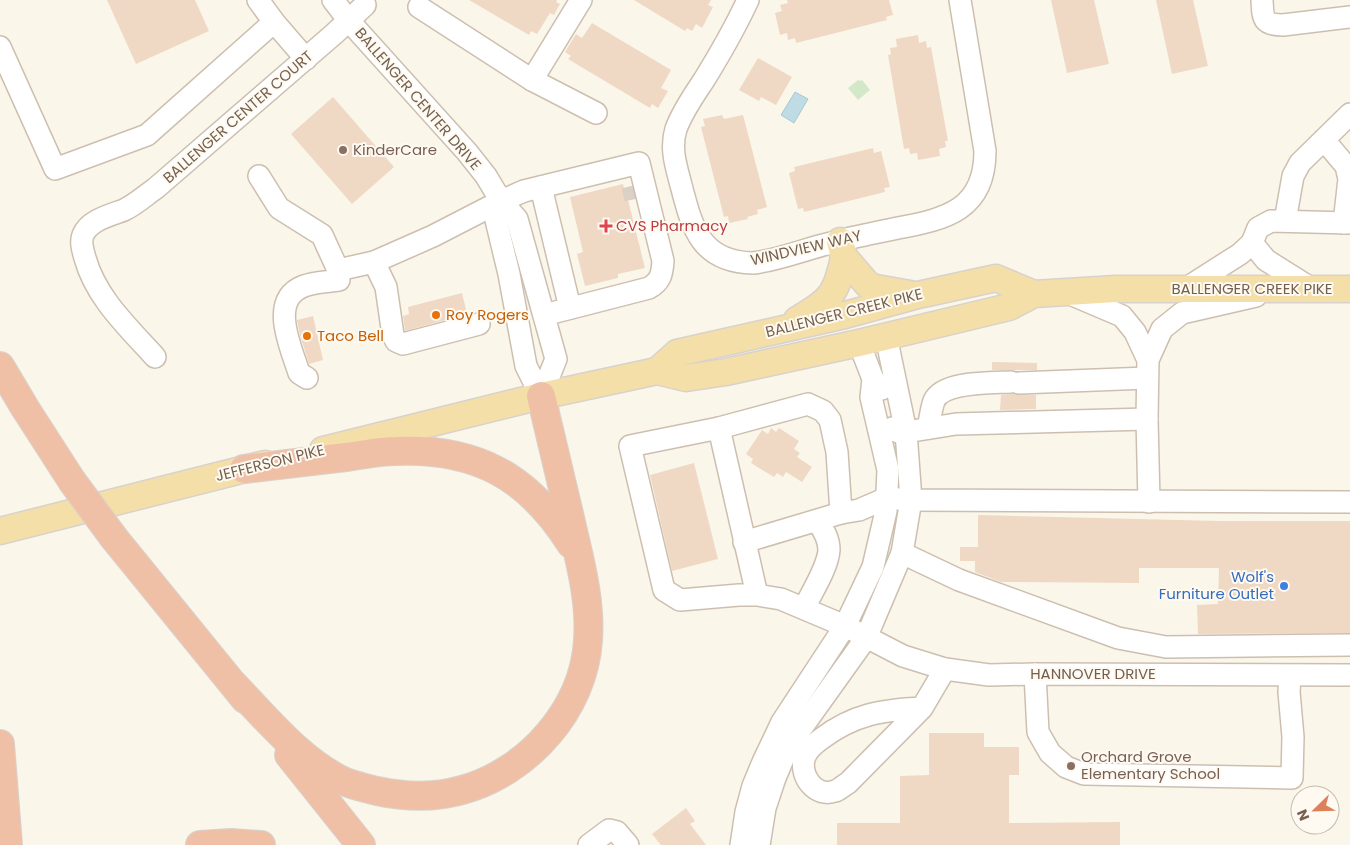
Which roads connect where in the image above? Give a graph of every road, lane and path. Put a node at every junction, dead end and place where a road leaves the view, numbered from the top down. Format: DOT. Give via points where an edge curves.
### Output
graph roads {
  1 [pos="258,0"];
  2 [pos="333,0"];
  3 [pos="581,0"];
  4 [pos="748,0"];
  5 [pos="960,0"];
  6 [pos="1262,0"];
  7 [pos="368,2"];
  8 [pos="419,6"];
  9 [pos="1350,17"];
  10 [pos="349,21"];
  11 [pos="274,22"];
  12 [pos="0,47"];
  13 [pos="306,59"];
  14 [pos="532,80"];
  15 [pos="596,113"];
  16 [pos="1350,114"];
  17 [pos="1324,140"];
  18 [pos="260,176"];
  19 [pos="631,183"];
  20 [pos="1349,185"];
  21 [pos="541,187"];
  22 [pos="501,201"];
  23 [pos="1285,221"];
  24 [pos="654,223"];
  25 [pos="1347,223"];
  26 [pos="1252,243"];
  27 [pos="842,249"];
  28 [pos="374,262"];
  29 [pos="338,270"];
  30 [pos="386,287"];
  31 [pos="1185,289"];
  32 [pos="1312,289"];
  33 [pos="1350,289"];
  34 [pos="1278,290"];
  35 [pos="1066,292"];
  36 [pos="1034,294"];
  37 [pos="918,295"];
  38 [pos="570,308"];
  39 [pos="544,314"];
  40 [pos="479,324"];
  41 [pos="784,328"];
  42 [pos="886,336"];
  43 [pos="858,343"];
  44 [pos="155,357"];
  45 [pos="391,358"];
  46 [pos="0,366"];
  47 [pos="1148,369"];
  48 [pos="657,370"];
  49 [pos="307,378"];
  50 [pos="873,379"];
  51 [pos="541,396"];
  52 [pos="1147,419"];
  53 [pos="719,428"];
  54 [pos="928,428"];
  55 [pos="906,432"];
  56 [pos="244,470"];
  57 [pos="887,498"];
  58 [pos="911,500"];
  59 [pos="1149,502"];
  60 [pos="1350,502"];
  61 [pos="841,514"];
  62 [pos="817,520"];
  63 [pos="882,530"];
  64 [pos="0,531"];
  65 [pos="744,542"];
  66 [pos="902,553"];
  67 [pos="580,559"];
  68 [pos="757,595"];
  69 [pos="804,608"];
  70 [pos="845,626"];
  71 [pos="866,638"];
  72 [pos="1350,645"];
  73 [pos="944,668"];
  74 [pos="1035,674"];
  75 [pos="1350,675"];
  76 [pos="1290,676"];
  77 [pos="234,685"];
  78 [pos="922,708"];
  79 [pos="0,744"];
  80 [pos="8,845"];
  81 [pos="200,845"];
  82 [pos="261,845"];
  83 [pos="362,845"];
  84 [pos="589,845"];
  85 [pos="628,845"];
  86 [pos="741,845"];
  87 [pos="759,845"];
  1 -- 11 [label="street"];
  2 -- 10 [label="street, BALLENGER CENTER DRIVE"];
  3 -- 14 [label="street"];
  4 -- 27 [label="street, WINDVIEW WAY" via="674,136 674,160 690,220 696,234 711,250 745,263"];
  5 -- 27 [label="street, WINDVIEW WAY" via="985,151 984,171 977,190 952,212 934,221"];
  6 -- 9 [label="street" via="1263,16 1272,25"];
  7 -- 10 [label="street, BALLENGER CENTER COURT"];
  8 -- 14 [label="street"];
  10 -- 13 [label="street, BALLENGER CENTER COURT"];
  10 -- 22 [label="street, BALLENGER CENTER DRIVE" via="467,152"];
  11 -- 12 [label="street" via="147,135 56,168"];
  11 -- 13 [label="street"];
  13 -- 44 [label="street, BALLENGER CENTER COURT" via="156,188 125,209 92,225 83,235 82,247 87,266 97,288"];
  14 -- 15 [label="street"];
  16 -- 17 [label="street"];
  17 -- 20 [label="street" via="1346,166"];
  17 -- 23 [label="street" via="1300,163 1293,176"];
  18 -- 29 [label="street" via="279,208 322,235"];
  19 -- 21 [label="street"];
  19 -- 24 [label="street" via="638,210"];
  19 -- 24 [label="street" via="639,163"];
  20 -- 25 [label="street"];
  21 -- 22 [label="street"];
  21 -- 38 [label="street"];
  22 -- 28 [label="street" via="459,232"];
  22 -- 39 [label="street, BALLENGER CENTER DRIVE" via="518,218"];
  22 -- 51 [label="street" via="496,220 526,366"];
  23 -- 25 [label="street"];
  23 -- 26 [label="street" via="1271,221 1258,228"];
  24 -- 38 [label="street" via="663,261 662,276 656,284"];
  26 -- 31 [label="street"];
  26 -- 32 [label="street" via="1266,260"];
  27 -- 37 [label="main road" via="868,284"];
  27 -- 41 [label="main road" via="835,290 820,306"];
  28 -- 29 [label="street"];
  28 -- 30 [label="street"];
  29 -- 49 [label="street" via="338,280 303,286 292,294 284,307 283,321 299,373"];
  30 -- 40 [label="street" via="393,335 402,344"];
  30 -- 45 [label="street" via="377,300"];
  31 -- 34 [label="main road, BALLENGER CREEK PIKE"];
  31 -- 35 [label="main road, BALLENGER CREEK PIKE"];
  32 -- 33 [label="main road, BALLENGER CREEK PIKE"];
  32 -- 34 [label="main road, BALLENGER CREEK PIKE"];
  34 -- 47 [label="street" via="1182,314 1162,329"];
  35 -- 36 [label="main road, BALLENGER CREEK PIKE"];
  35 -- 47 [label="street" via="1122,316 1135,332"];
  36 -- 37 [label="main road, BALLENGER CREEK PIKE" via="996,278"];
  36 -- 42 [label="main road, BALLENGER CREEK PIKE" via="1009,307"];
  37 -- 41 [label="main road, BALLENGER CREEK PIKE"];
  38 -- 39 [label="street"];
  39 -- 51 [label="street, BALLENGER CENTER DRIVE" via="556,359"];
  41 -- 48 [label="main road, BALLENGER CREEK PIKE" via="677,354"];
  42 -- 43 [label="main road, BALLENGER CREEK PIKE"];
  42 -- 55 [label="street"];
  43 -- 48 [label="main road, BALLENGER CREEK PIKE" via="686,378"];
  43 -- 50 [label="street"];
  46 -- 77 [label="highway, bridge" via="72,481 114,538"];
  47 -- 52 [label="street"];
  47 -- 54 [label="street" via="958,386 946,390 935,400"];
  48 -- 51 [label="main road, BALLENGER CREEK PIKE"];
  50 -- 55 [label="street" via="882,389 893,428"];
  50 -- 57 [label="street" via="871,397 888,470"];
  51 -- 56 [label="main road, JEFFERSON PIKE"];
  51 -- 67 [label="highway"];
  52 -- 54 [label="street" via="956,424"];
  52 -- 59 [label="street"];
  53 -- 61 [label="street" via="808,404 823,411 830,420 837,452"];
  53 -- 65 [label="street"];
  53 -- 68 [label="street, HANNOVER DRIVE" via="630,446 664,590 680,600"];
  54 -- 55 [label="street"];
  55 -- 58 [label="street"];
  56 -- 64 [label="main road, JEFFERSON PIKE"];
  56 -- 67 [label="highway" via="394,451 452,454 478,461 522,486 543,505"];
  57 -- 58 [label="street"];
  57 -- 61 [label="street"];
  57 -- 63 [label="street"];
  58 -- 59 [label="street"];
  58 -- 66 [label="street"];
  59 -- 60 [label="street"];
  61 -- 62 [label="street"];
  61 -- 63 [label="street" via="860,517"];
  62 -- 65 [label="street"];
  62 -- 69 [label="street" via="827,538 829,550"];
  63 -- 70 [label="street" via="873,567"];
  65 -- 68 [label="street"];
  66 -- 71 [label="street"];
  66 -- 72 [label="street" via="959,580 1118,638 1166,647"];
  67 -- 77 [label="highway" via="588,605 588,641 583,670 573,696 540,745 490,780 432,796 400,796 341,780 292,744"];
  68 -- 69 [label="street, HANNOVER DRIVE" via="781,599"];
  69 -- 70 [label="street, HANNOVER DRIVE"];
  70 -- 71 [label="street, HANNOVER DRIVE"];
  70 -- 86 [label="street" via="782,722 763,762 746,812"];
  71 -- 73 [label="street, HANNOVER DRIVE" via="903,656"];
  71 -- 87 [label="street" via="788,747 765,808"];
  73 -- 74 [label="street, HANNOVER DRIVE" via="990,675"];
  73 -- 78 [label="street"];
  74 -- 76 [label="street, HANNOVER DRIVE"];
  74 -- 76 [label="street" via="1038,732 1050,753 1066,768 1084,774 1292,778"];
  75 -- 76 [label="street, HANNOVER DRIVE"];
  77 -- 83 [label="highway"];
  78 -- 78 [label="street" via="848,783 835,791 823,793 813,788 803,770 804,758 809,749 829,732 862,716"];
  79 -- 80 [label="highway"];
  81 -- 82 [label="highway" via="231,842"];
  84 -- 85 [label="street" via="609,830 617,832"];
}
